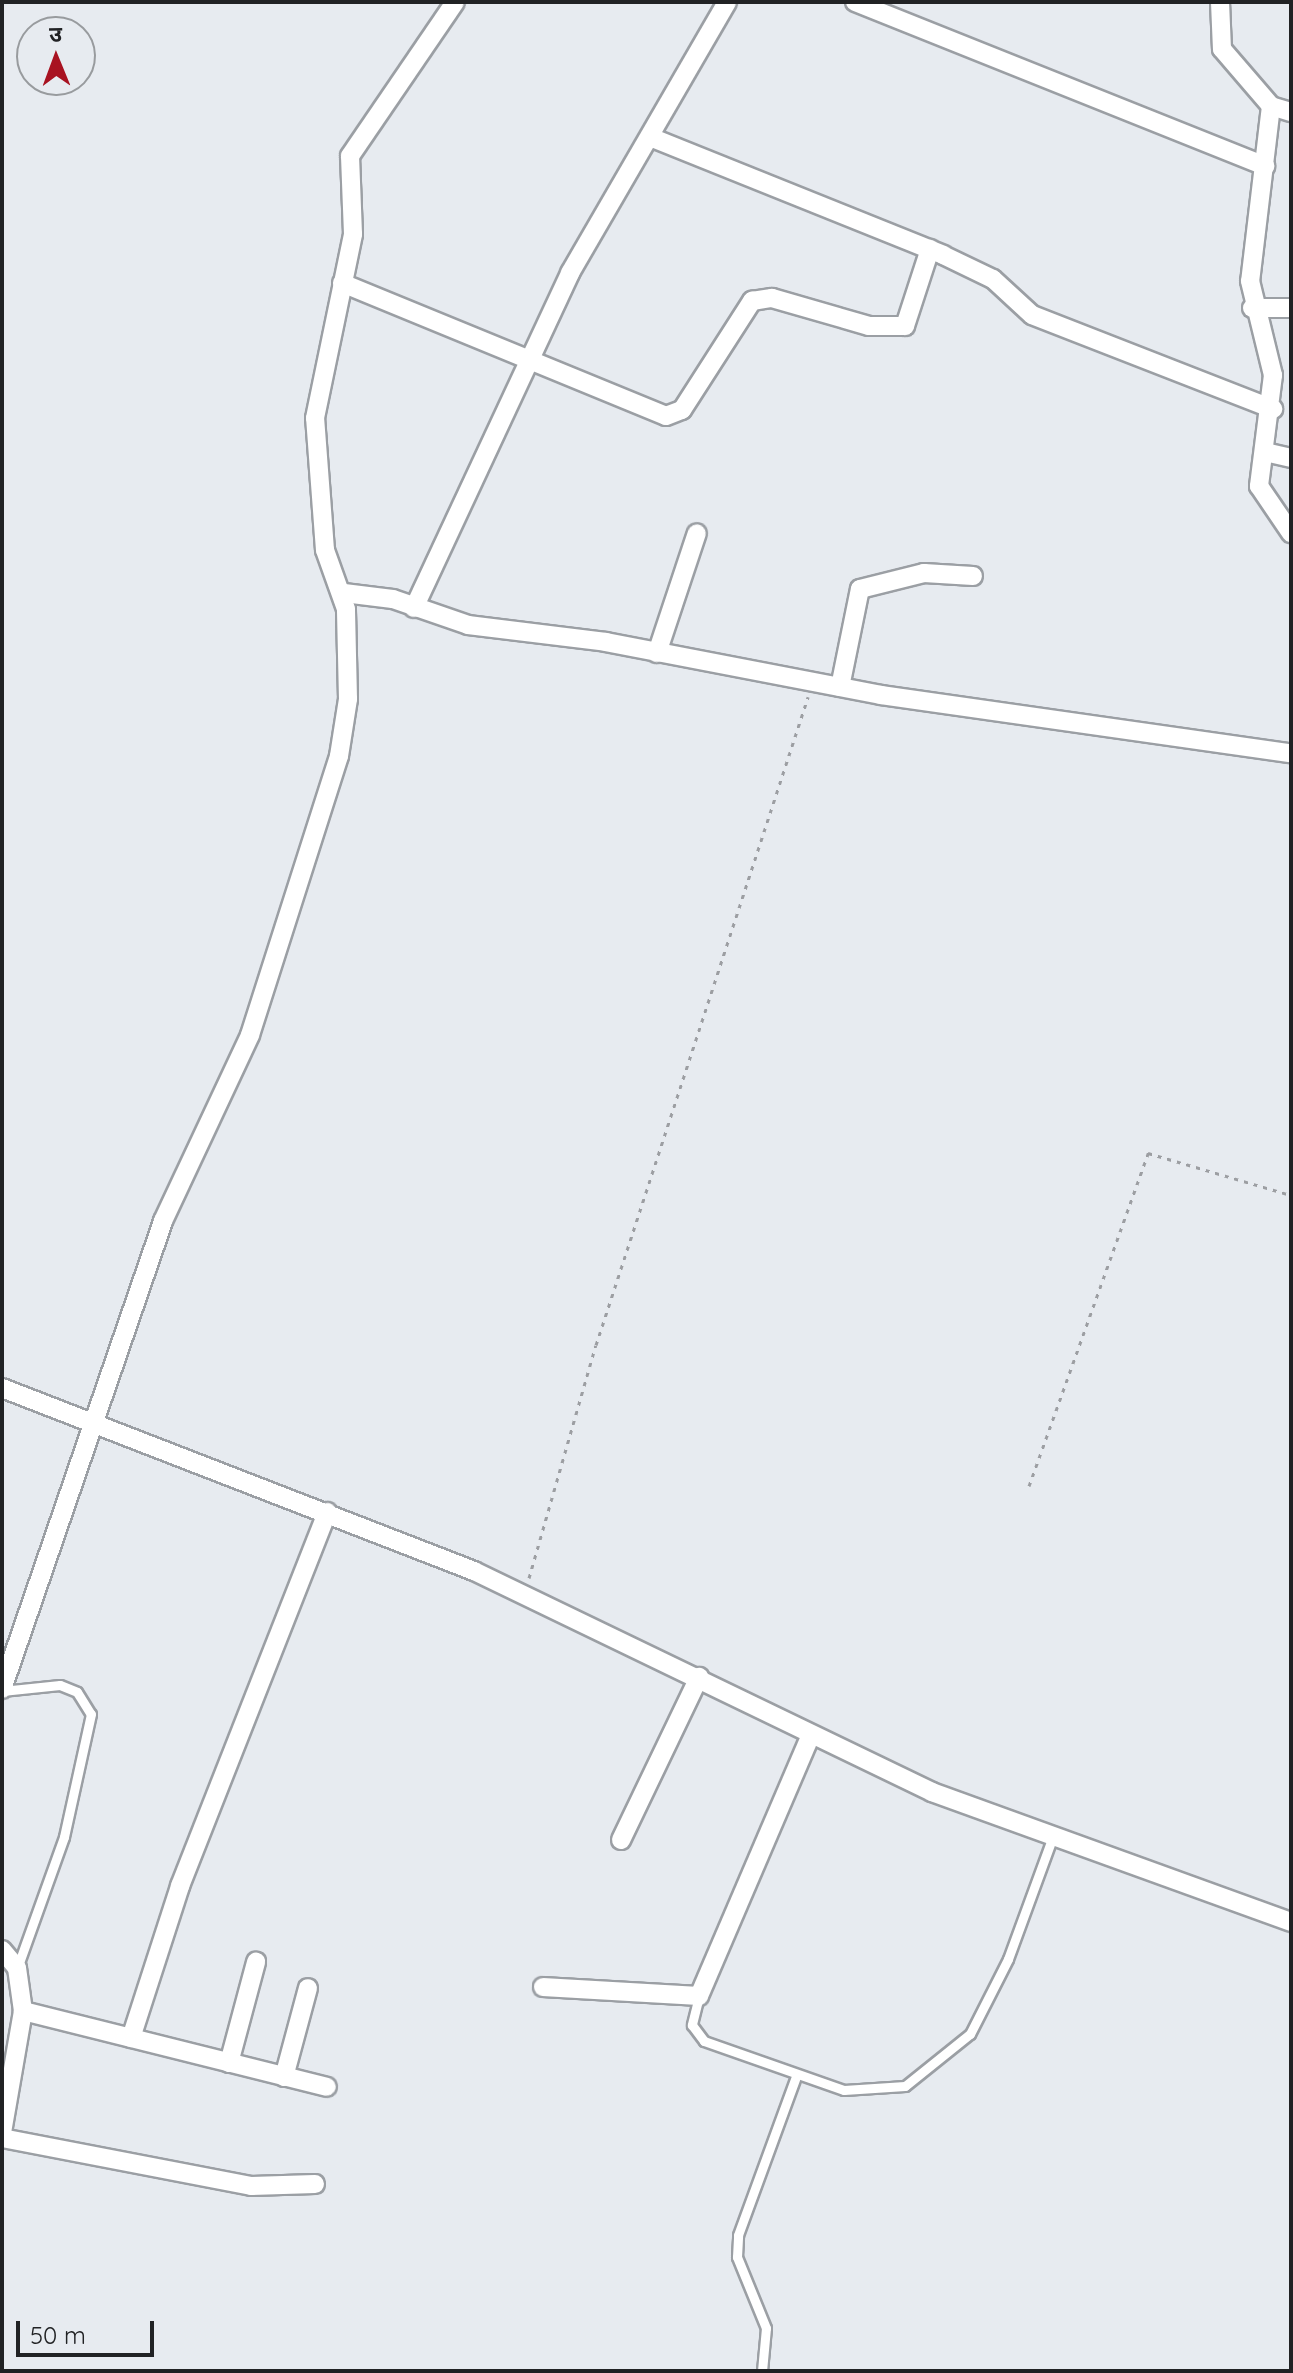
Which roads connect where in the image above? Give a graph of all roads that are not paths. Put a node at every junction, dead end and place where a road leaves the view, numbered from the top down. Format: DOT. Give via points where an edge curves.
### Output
graph roads {
  1 [pos="455,2"];
  2 [pos="727,2"];
  3 [pos="855,2"];
  4 [pos="1220,2"];
  5 [pos="1271,106"];
  6 [pos="1291,112"];
  7 [pos="650,137"];
  8 [pos="1265,166"];
  9 [pos="930,249"];
  10 [pos="342,283"];
  11 [pos="1252,308"];
  12 [pos="1291,308"];
  13 [pos="528,364"];
  14 [pos="1273,409"];
  15 [pos="1265,452"];
  16 [pos="1291,458"];
  17 [pos="697,533"];
  18 [pos="1291,533"];
  19 [pos="973,576"];
  20 [pos="344,593"];
  21 [pos="414,608"];
  22 [pos="657,653"];
  23 [pos="840,687"];
  24 [pos="1291,753"];
  25 [pos="2,1388"];
  26 [pos="97,1421"];
  27 [pos="327,1512"];
  28 [pos="6,1656"];
  29 [pos="699,1677"];
  30 [pos="2,1690"];
  31 [pos="810,1737"];
  32 [pos="1054,1834"];
  33 [pos="621,1840"];
  34 [pos="1291,1922"];
  35 [pos="2,1950"];
  36 [pos="256,1962"];
  37 [pos="17,1968"];
  38 [pos="543,1987"];
  39 [pos="308,1988"];
  40 [pos="699,1996"];
  41 [pos="23,2011"];
  42 [pos="131,2038"];
  43 [pos="10,2049"];
  44 [pos="229,2063"];
  45 [pos="797,2074"];
  46 [pos="284,2077"];
  47 [pos="327,2087"];
  48 [pos="2,2135"];
  49 [pos="315,2184"];
  50 [pos="762,2371"];
  1 -- 10 [label="street" via="353,148 353,234"];
  2 -- 7 [label="street"];
  3 -- 8 [label="street"];
  4 -- 5 [label="street" via="1222,49"];
  5 -- 6 [label="street"];
  5 -- 8 [label="street"];
  7 -- 9 [label="street"];
  7 -- 13 [label="street" via="570,273"];
  8 -- 11 [label="street"];
  9 -- 13 [label="street" via="910,318 898,329 772,298 752,301 676,415 659,415"];
  9 -- 14 [label="street" via="993,279 1032,315"];
  10 -- 13 [label="street"];
  10 -- 20 [label="street" via="315,418 323,538"];
  11 -- 12 [label="street"];
  11 -- 14 [label="street" via="1272,364"];
  13 -- 21 [label="street"];
  14 -- 15 [label="street"];
  15 -- 16 [label="street"];
  15 -- 18 [label="street" via="1261,497"];
  17 -- 22 [label="street"];
  19 -- 23 [label="street" via="924,573 860,589"];
  20 -- 21 [label="street"];
  20 -- 26 [label="street" via="348,699 339,756 250,1035 174,1193"];
  21 -- 22 [label="street" via="468,625"];
  22 -- 23 [label="street"];
  23 -- 24 [label="street"];
  25 -- 26 [label="street"];
  26 -- 27 [label="street"];
  26 -- 28 [label="street"];
  27 -- 29 [label="street" via="524,1593"];
  27 -- 42 [label="street" via="180,1886"];
  28 -- 30 [label="street"];
  29 -- 31 [label="street"];
  29 -- 33 [label="street"];
  30 -- 37 [label="lane" via="60,1685 77,1692 91,1714 64,1837"];
  31 -- 32 [label="street" via="932,1792"];
  31 -- 40 [label="street"];
  32 -- 34 [label="street"];
  32 -- 45 [label="lane" via="991,1999 954,2052 905,2086 884,2091 844,2090"];
  35 -- 37 [label="street"];
  36 -- 44 [label="street"];
  37 -- 41 [label="street"];
  38 -- 40 [label="street"];
  39 -- 46 [label="street"];
  40 -- 45 [label="lane" via="692,2025 704,2041"];
  41 -- 42 [label="street"];
  41 -- 43 [label="street"];
  42 -- 44 [label="street"];
  43 -- 48 [label="street"];
  44 -- 46 [label="street"];
  45 -- 50 [label="lane" via="738,2235 737,2257 766,2328"];
  46 -- 47 [label="street"];
  48 -- 49 [label="street" via="251,2186"];
}
